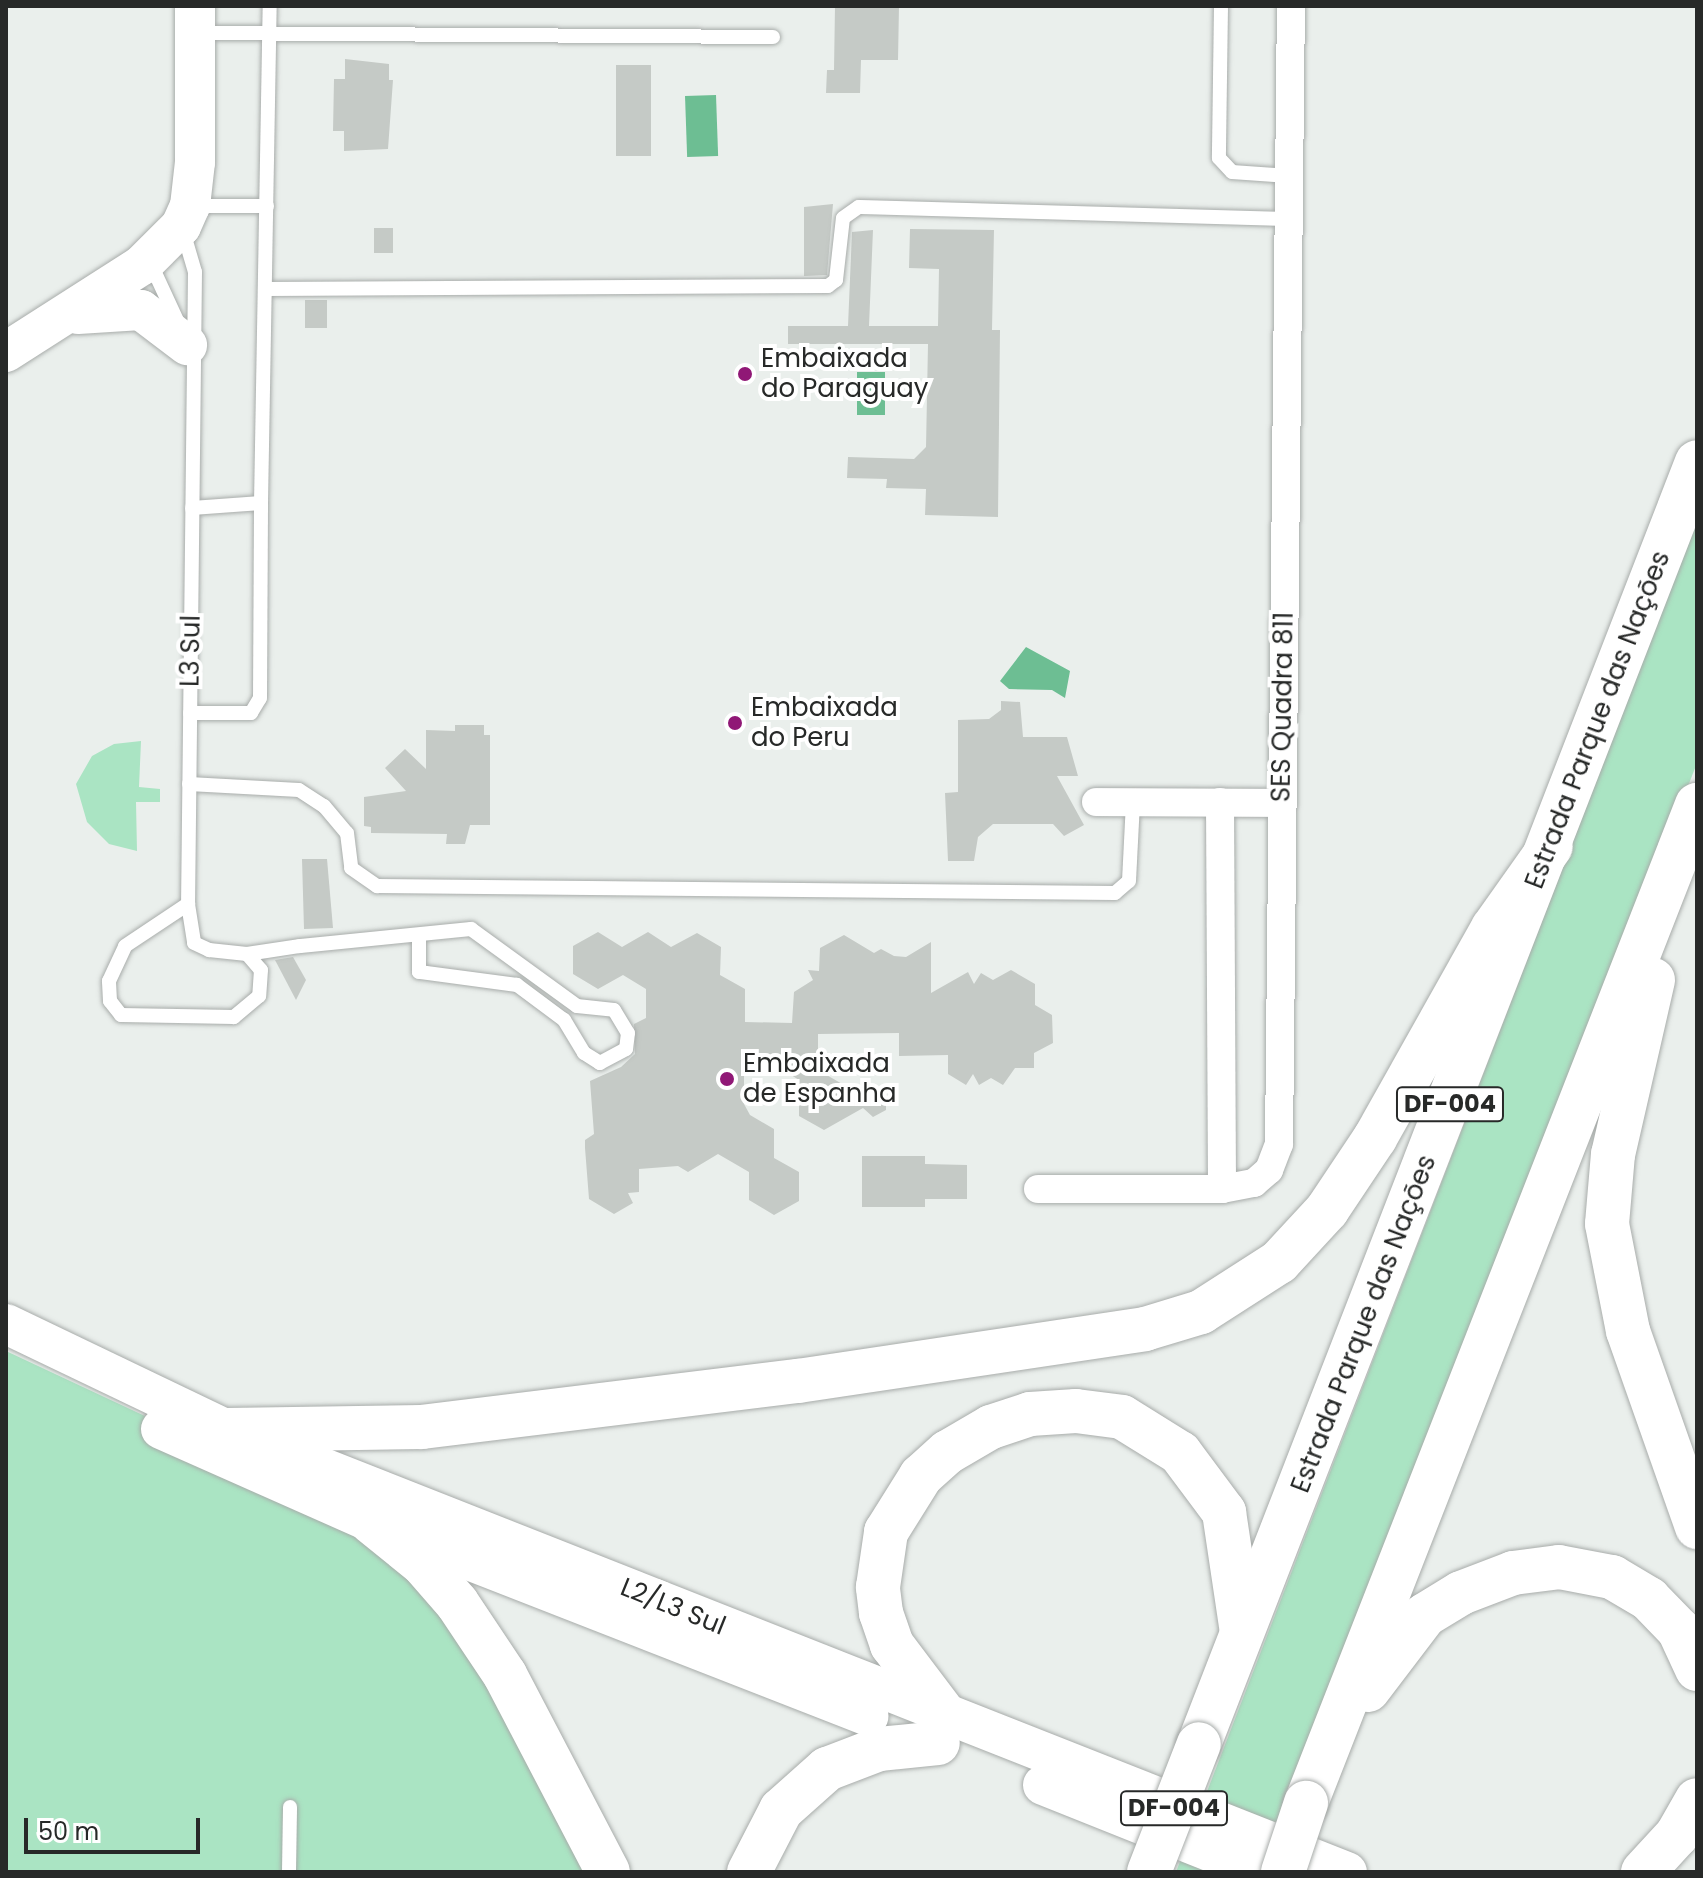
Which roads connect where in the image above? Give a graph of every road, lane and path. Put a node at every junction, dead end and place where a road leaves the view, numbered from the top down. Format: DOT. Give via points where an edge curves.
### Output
graph roads {
  1 [pos="270,6"];
  2 [pos="1221,6"];
  3 [pos="1291,6"];
  4 [pos="195,19"];
  5 [pos="270,33"];
  6 [pos="773,37"];
  7 [pos="1289,176"];
  8 [pos="267,206"];
  9 [pos="186,216"];
  10 [pos="1288,219"];
  11 [pos="149,260"];
  12 [pos="266,289"];
  13 [pos="70,316"];
  14 [pos="6,352"];
  15 [pos="191,352"];
  16 [pos="1697,462"];
  17 [pos="261,503"];
  18 [pos="192,508"];
  19 [pos="190,713"];
  20 [pos="189,784"];
  21 [pos="1133,801"];
  22 [pos="1096,802"];
  23 [pos="1220,802"];
  24 [pos="1282,803"];
  25 [pos="1695,810"];
  26 [pos="1551,846"];
  27 [pos="188,904"];
  28 [pos="419,935"];
  29 [pos="247,954"];
  30 [pos="520,965"];
  31 [pos="517,985"];
  32 [pos="577,1006"];
  33 [pos="564,1020"];
  34 [pos="1038,1189"];
  35 [pos="1222,1189"];
  36 [pos="6,1324"];
  37 [pos="6,1354"];
  38 [pos="227,1430"];
  39 [pos="371,1522"];
  40 [pos="1697,1527"];
  41 [pos="1242,1636"];
  42 [pos="1697,1669"];
  43 [pos="943,1731"];
  44 [pos="1310,1792"];
  45 [pos="1697,1800"];
  46 [pos="290,1807"];
  47 [pos="289,1872"];
  48 [pos="608,1872"];
  49 [pos="749,1872"];
  50 [pos="1149,1872"];
  51 [pos="1262,1872"];
  52 [pos="1283,1872"];
  53 [pos="1347,1872"];
  54 [pos="1643,1872"];
  1 -- 5 [label="lane"];
  2 -- 7 [label="lane" via="1219,158 1232,172"];
  3 -- 7 [label="street, SES Quadra 811"];
  4 -- 5 [label="lane"];
  4 -- 9 [label="main road, L3 Sul" via="195,162"];
  5 -- 6 [label="lane"];
  5 -- 8 [label="lane"];
  7 -- 10 [label="street, SES Quadra 811"];
  8 -- 9 [label="lane"];
  8 -- 12 [label="lane"];
  9 -- 11 [label="main road"];
  9 -- 15 [label="lane, L3 Sul" via="195,272"];
  10 -- 12 [label="lane" via="859,207 843,218 836,280 828,286"];
  10 -- 24 [label="street, SES Quadra 811"];
  11 -- 13 [label="main road"];
  11 -- 15 [label="lane, L3 Sul"];
  12 -- 17 [label="lane"];
  13 -- 14 [label="main road"];
  13 -- 15 [label="main road" via="141,310"];
  15 -- 18 [label="lane, L3 Sul"];
  16 -- 26 [label="highway, Estrada Parque das Nações / DF-004"];
  17 -- 18 [label="lane"];
  17 -- 19 [label="lane" via="260,698 251,713"];
  18 -- 19 [label="lane, L3 Sul"];
  19 -- 20 [label="lane, L3 Sul"];
  20 -- 21 [label="lane" via="299,790 324,806 347,833 351,868 377,886 1115,893 1129,881"];
  20 -- 27 [label="lane, L3 Sul"];
  21 -- 22 [label="street"];
  21 -- 23 [label="street"];
  23 -- 24 [label="street"];
  23 -- 35 [label="street"];
  24 -- 35 [label="street, SES Quadra 811" via="1279,1144 1269,1170 1254,1183"];
  25 -- 40 [label="highway" via="1622,1109 1607,1224 1628,1331"];
  25 -- 44 [label="highway"];
  26 -- 38 [label="highway" via="1493,928 1375,1138 1327,1210 1279,1262 1201,1312 1145,1329 422,1427"];
  26 -- 41 [label="highway, Estrada Parque das Nações / DF-004"];
  27 -- 29 [label="lane, L3 Sul" via="194,943"];
  27 -- 29 [label="lane" via="125,946 109,981 115,1010 129,1018 243,1013 259,996 261,970"];
  28 -- 29 [label="lane"];
  28 -- 30 [label="lane" via="471,929"];
  28 -- 31 [label="lane" via="419,972"];
  30 -- 31 [label="lane"];
  30 -- 32 [label="lane"];
  31 -- 33 [label="lane"];
  32 -- 33 [label="lane"];
  32 -- 33 [label="lane" via="614,1010 628,1033 626,1049 600,1063 584,1053"];
  34 -- 35 [label="street, SES Quadra 811"];
  36 -- 38 [label="main road, L2/L3 Sul"];
  37 -- 39 [label="main road, L2/L3 Sul" via="222,1459"];
  38 -- 43 [label="main road, L2/L3 Sul"];
  39 -- 43 [label="main road, L2/L3 Sul"];
  39 -- 48 [label="highway" via="423,1564 457,1603 505,1675"];
  41 -- 43 [label="highway" via="1224,1512 1180,1453 1122,1417 1076,1411 1030,1414 991,1427 948,1452 900,1502 886,1532 878,1587 881,1613 892,1645"];
  41 -- 50 [label="highway, Estrada Parque das Nações / DF-004, bridge"];
  42 -- 44 [label="highway" via="1679,1630 1649,1599 1612,1577 1559,1567 1513,1573 1461,1593 1425,1615 1394,1650"];
  43 -- 49 [label="highway" via="827,1769 781,1810"];
  43 -- 51 [label="main road, L2/L3 Sul"];
  43 -- 53 [label="main road, L2/L3 Sul"];
  44 -- 52 [label="highway, bridge"];
  45 -- 54 [label="highway" via="1677,1835"];
  46 -- 47 [label="lane"];
}
